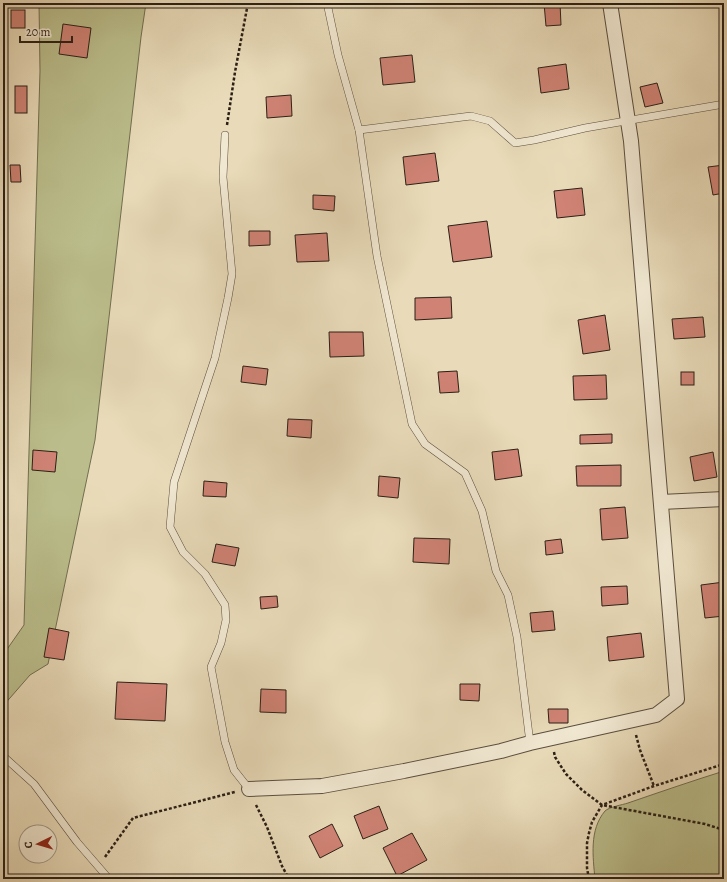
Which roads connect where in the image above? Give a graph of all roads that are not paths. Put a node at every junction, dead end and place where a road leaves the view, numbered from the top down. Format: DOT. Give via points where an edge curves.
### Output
graph roads {
  1 [pos="327,3"];
  2 [pos="610,3"];
  3 [pos="724,104"];
  4 [pos="628,121"];
  5 [pos="359,130"];
  6 [pos="225,135"];
  7 [pos="724,498"];
  8 [pos="661,502"];
  9 [pos="530,743"];
  10 [pos="3,756"];
  11 [pos="249,789"];
  12 [pos="109,879"];
  1 -- 5 [label="lane" via="338,55"];
  2 -- 4 [label="street"];
  3 -- 4 [label="lane"];
  4 -- 5 [label="lane" via="515,143 490,120 471,116"];
  4 -- 8 [label="street"];
  5 -- 9 [label="lane" via="377,256 412,424 425,444 465,473 482,511 496,571 508,595 517,637"];
  6 -- 11 [label="lane" via="222,177 232,274 215,358 174,482 170,527 183,552 205,574 225,605 226,620 221,643 211,668 225,742 234,770"];
  7 -- 8 [label="street"];
  8 -- 9 [label="street" via="677,699 656,715"];
  9 -- 11 [label="street" via="412,770 322,786"];
  10 -- 12 [label="lane" via="34,784 77,842"];
}
